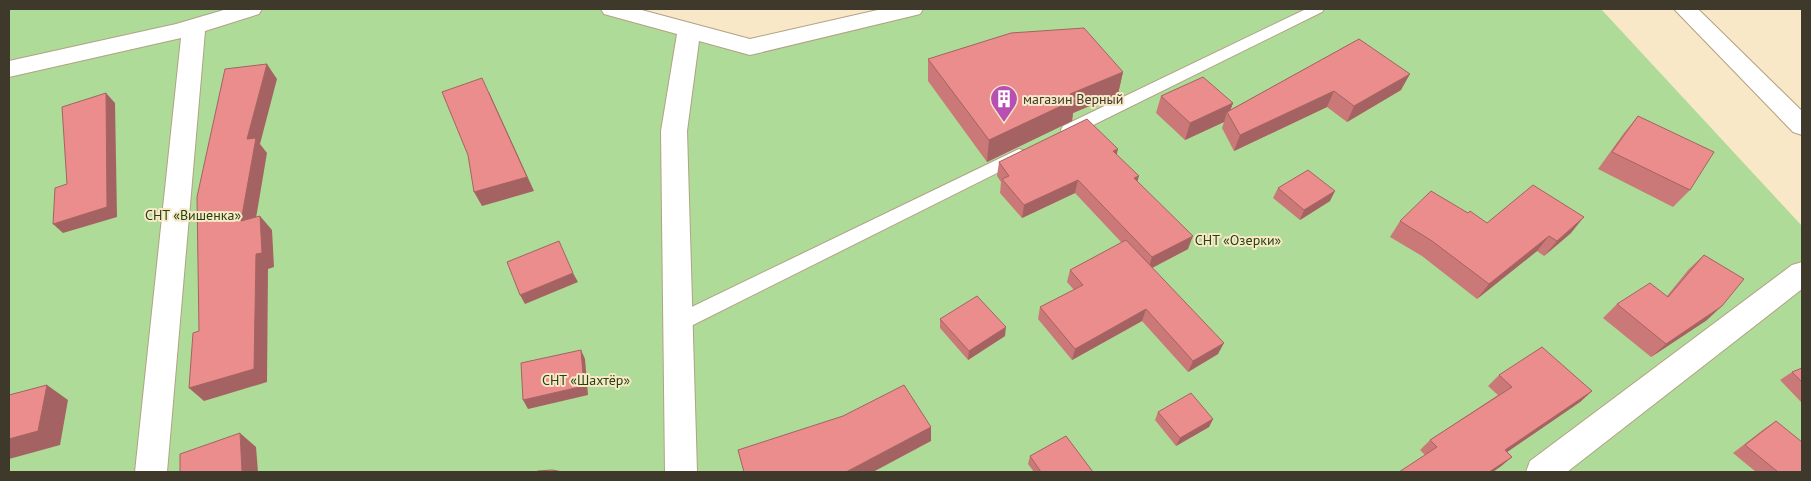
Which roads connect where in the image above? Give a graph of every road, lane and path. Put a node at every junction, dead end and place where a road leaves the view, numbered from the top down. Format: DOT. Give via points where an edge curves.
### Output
graph roads {
  1 [pos="251,9"];
  2 [pos="612,9"];
  3 [pos="912,9"];
  4 [pos="1317,9"];
  5 [pos="1685,9"];
  6 [pos="194,26"];
  7 [pos="689,30"];
  8 [pos="9,69"];
  9 [pos="1802,126"];
  10 [pos="1051,140"];
  11 [pos="1033,148"];
  12 [pos="1802,273"];
  13 [pos="678,322"];
  14 [pos="151,472"];
  15 [pos="681,472"];
  16 [pos="1542,472"];
  1 -- 6 [label="street"];
  2 -- 7 [label="street"];
  3 -- 7 [label="street" via="750,47"];
  4 -- 10 [label="lane"];
  5 -- 9 [label="street"];
  6 -- 8 [label="street"];
  6 -- 14 [label="street"];
  7 -- 13 [label="street" via="674,131"];
  11 -- 13 [label="lane"];
  12 -- 16 [label="street"];
  13 -- 15 [label="street"];
}
